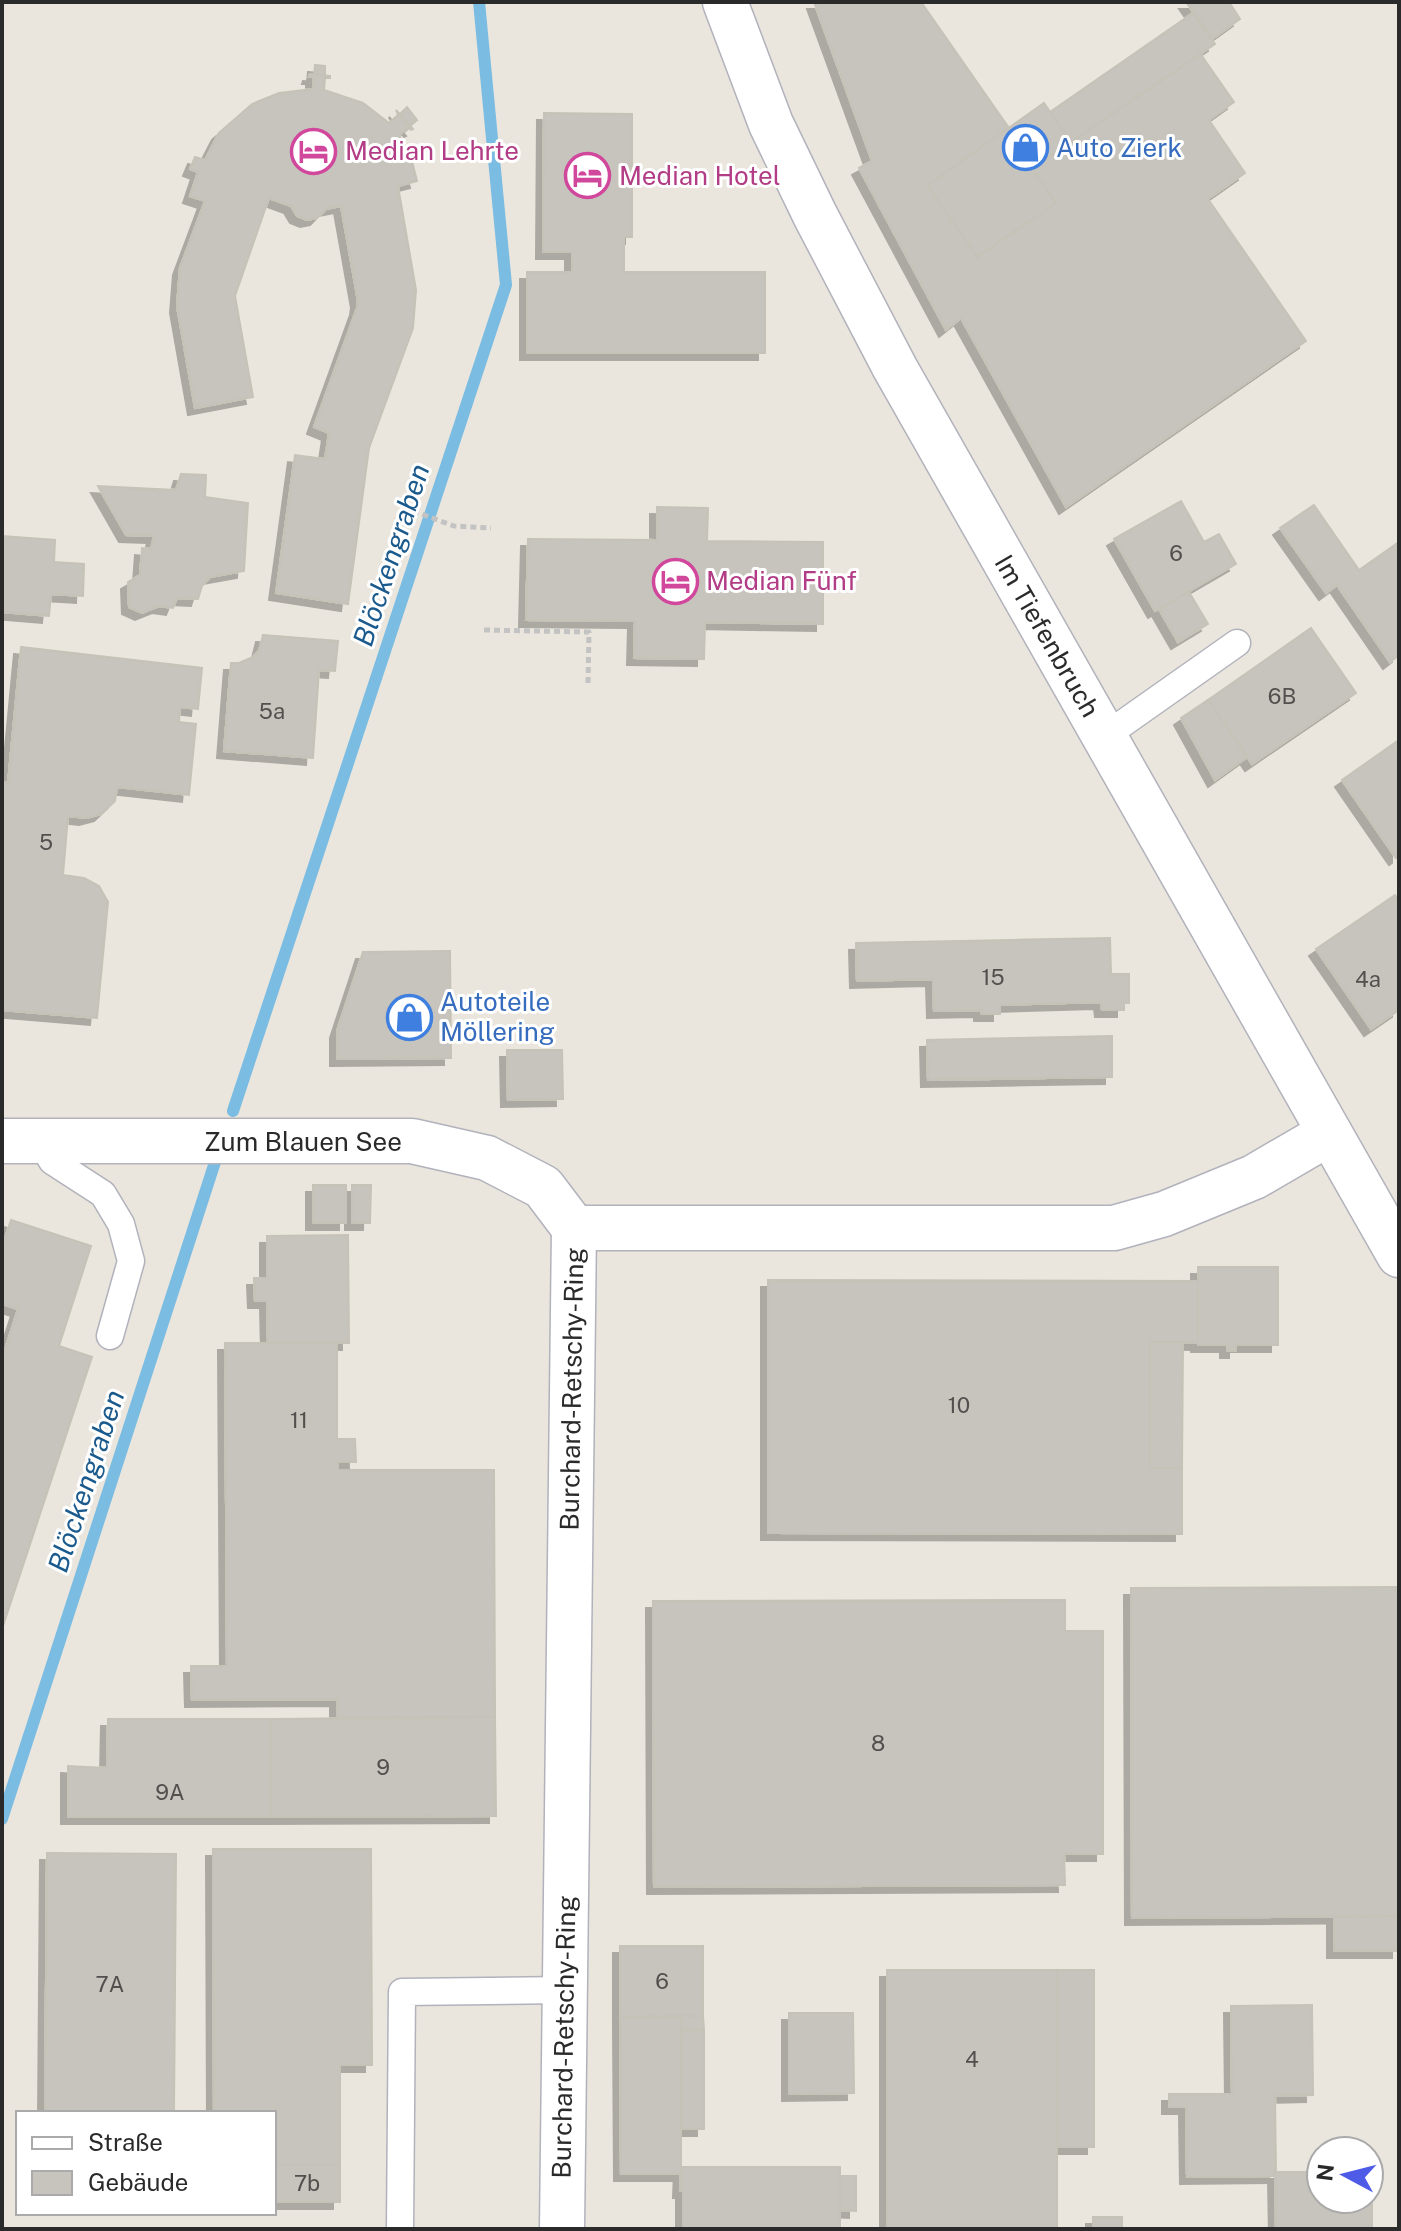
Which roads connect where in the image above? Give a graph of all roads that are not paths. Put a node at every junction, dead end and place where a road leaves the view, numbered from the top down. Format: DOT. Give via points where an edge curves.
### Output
graph roads {
  1 [pos="725,2"];
  2 [pos="1237,643"];
  3 [pos="1105,736"];
  4 [pos="1328,1134"];
  5 [pos="21,1141"];
  6 [pos="574,1228"];
  7 [pos="1399,1255"];
  8 [pos="110,1336"];
  9 [pos="565,1990"];
  10 [pos="400,2229"];
  11 [pos="562,2229"];
  1 -- 3 [label="street, Im Tiefenbruch" via="771,124 822,229 895,368"];
  2 -- 3 [label="lane"];
  3 -- 4 [label="street, Im Tiefenbruch"];
  4 -- 6 [label="street, Burchard-Retschy-Ring" via="1254,1177 1114,1228"];
  4 -- 7 [label="street, Im Tiefenbruch"];
  5 -- 6 [label="street, Zum Blauen See" via="412,1141 487,1158 543,1187"];
  5 -- 8 [label="lane" via="103,1194 121,1224 131,1261"];
  6 -- 9 [label="street, Burchard-Retschy-Ring"];
  9 -- 10 [label="lane" via="402,1992"];
  9 -- 11 [label="street, Burchard-Retschy-Ring"];
}
